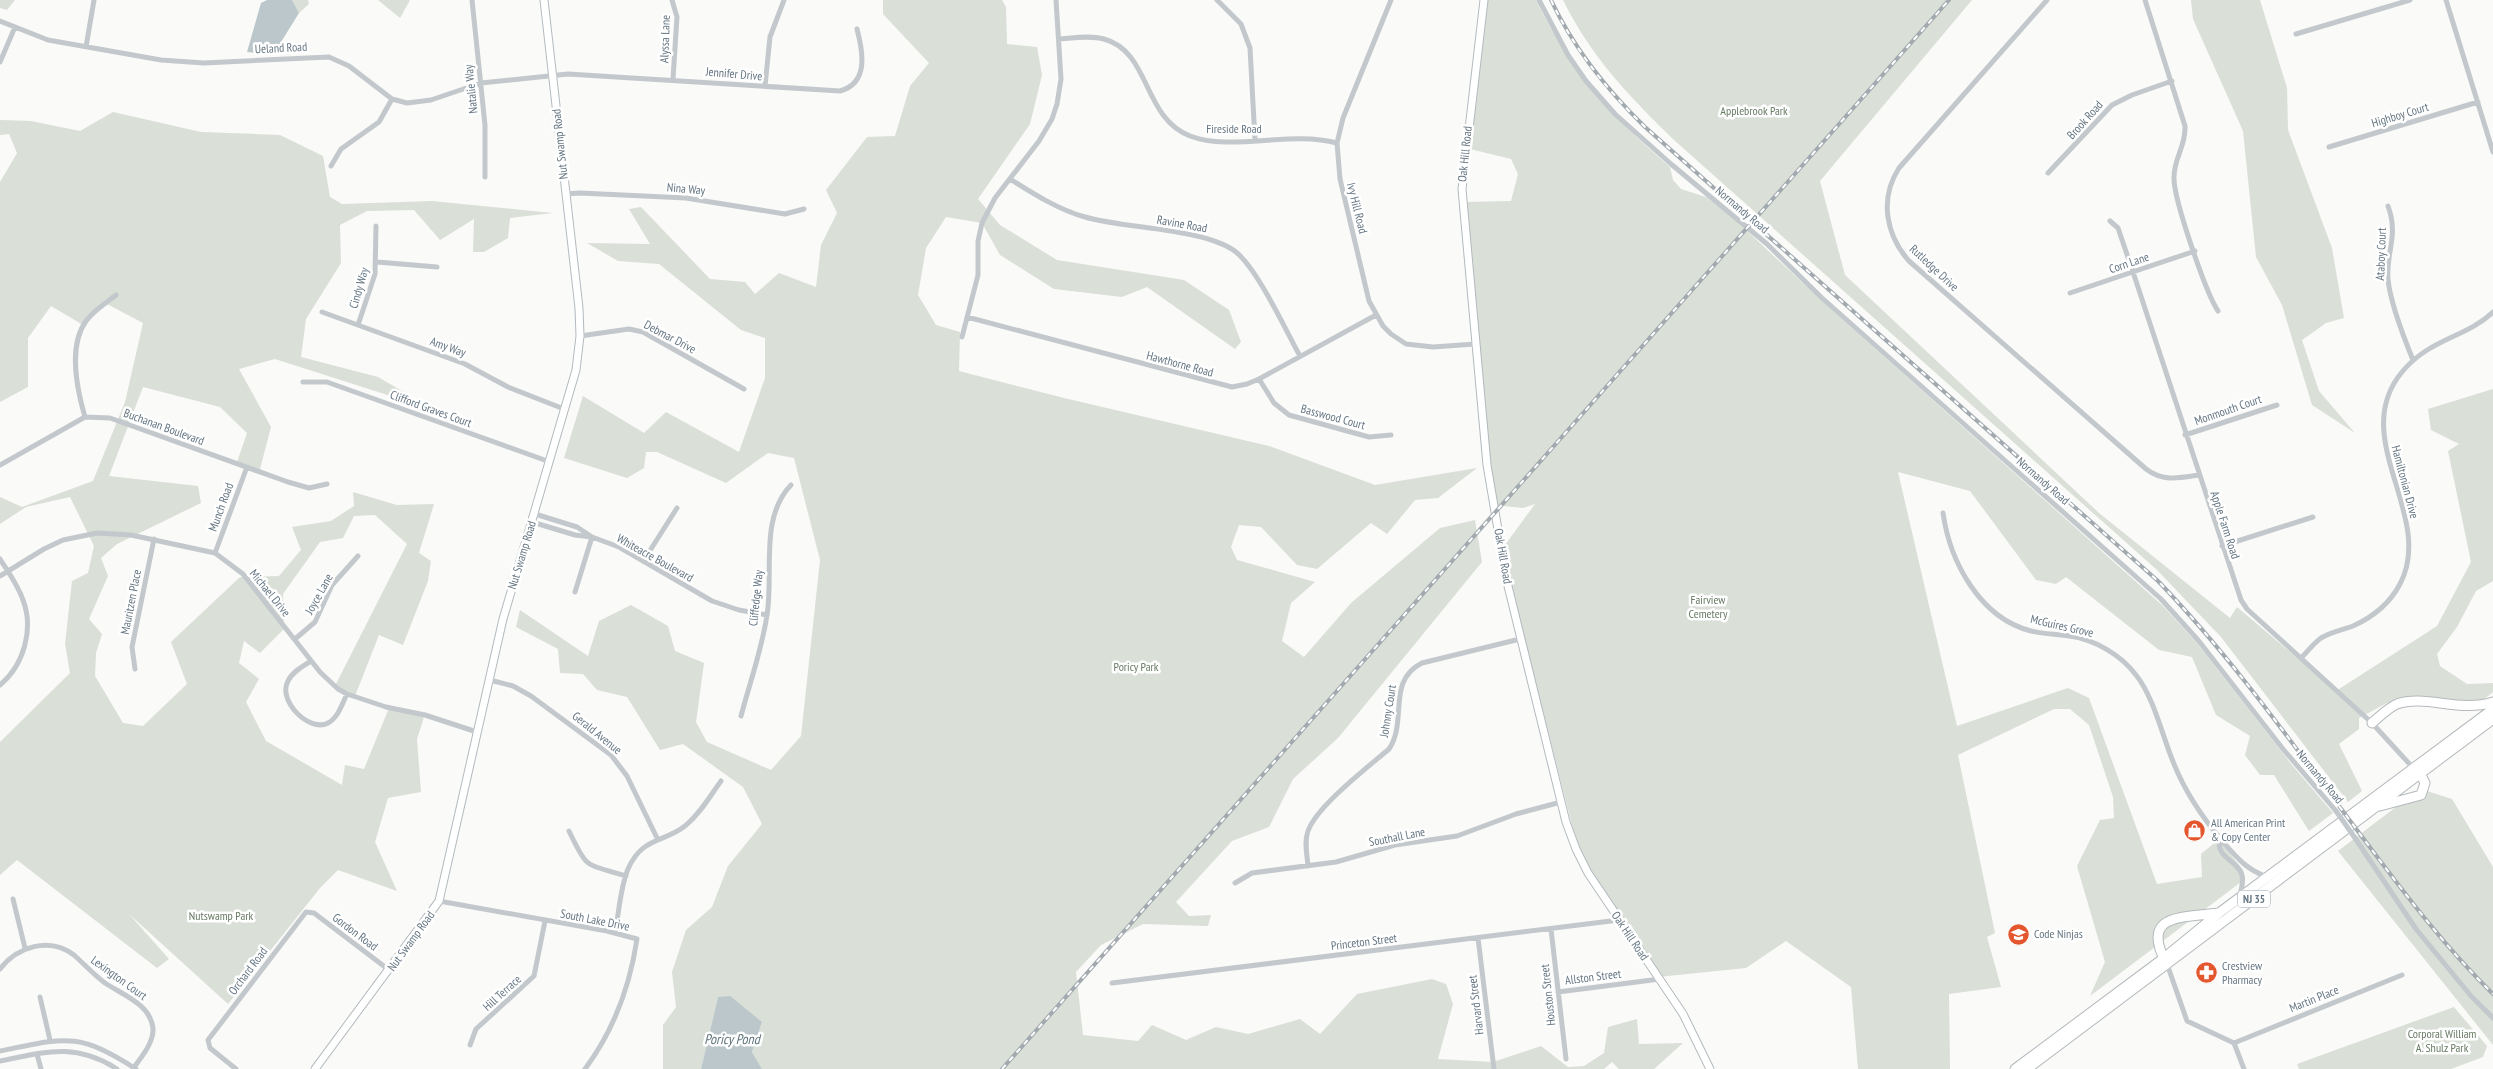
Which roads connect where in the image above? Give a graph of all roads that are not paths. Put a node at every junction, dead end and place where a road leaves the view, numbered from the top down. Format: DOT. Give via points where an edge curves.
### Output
graph roads {
  1 [pos="94,0"];
  2 [pos="472,0"];
  3 [pos="544,0"];
  4 [pos="672,0"];
  5 [pos="784,0"];
  6 [pos="1056,0"];
  7 [pos="1216,0"];
  8 [pos="1391,0"];
  9 [pos="1484,0"];
  10 [pos="1539,0"];
  11 [pos="2047,0"];
  12 [pos="2145,0"];
  13 [pos="2410,0"];
  14 [pos="2446,0"];
  15 [pos="0,21"];
  16 [pos="14,27"];
  17 [pos="857,29"];
  18 [pos="2296,34"];
  19 [pos="1059,39"];
  20 [pos="86,47"];
  21 [pos="0,62"];
  22 [pos="552,75"];
  23 [pos="673,79"];
  24 [pos="2172,81"];
  25 [pos="480,83"];
  26 [pos="765,86"];
  27 [pos="392,99"];
  28 [pos="2478,102"];
  29 [pos="1255,140"];
  30 [pos="1337,143"];
  31 [pos="2329,147"];
  32 [pos="2493,152"];
  33 [pos="330,166"];
  34 [pos="2048,173"];
  35 [pos="485,177"];
  36 [pos="1010,179"];
  37 [pos="565,194"];
  38 [pos="2388,206"];
  39 [pos="804,209"];
  40 [pos="2110,221"];
  41 [pos="376,226"];
  42 [pos="2195,251"];
  43 [pos="377,262"];
  44 [pos="437,267"];
  45 [pos="2133,272"];
  46 [pos="2070,294"];
  47 [pos="116,295"];
  48 [pos="2218,311"];
  49 [pos="322,312"];
  50 [pos="2493,312"];
  51 [pos="1376,315"];
  52 [pos="968,317"];
  53 [pos="358,326"];
  54 [pos="580,336"];
  55 [pos="962,337"];
  56 [pos="1476,344"];
  57 [pos="1300,356"];
  58 [pos="2413,360"];
  59 [pos="1259,378"];
  60 [pos="303,382"];
  61 [pos="744,389"];
  62 [pos="2277,405"];
  63 [pos="564,409"];
  64 [pos="85,417"];
  65 [pos="1391,435"];
  66 [pos="2185,435"];
  67 [pos="550,462"];
  68 [pos="0,465"];
  69 [pos="247,467"];
  70 [pos="2199,475"];
  71 [pos="327,484"];
  72 [pos="791,485"];
  73 [pos="677,508"];
  74 [pos="1943,513"];
  75 [pos="535,514"];
  76 [pos="2313,517"];
  77 [pos="532,522"];
  78 [pos="592,537"];
  79 [pos="154,539"];
  80 [pos="2222,546"];
  81 [pos="215,553"];
  82 [pos="358,556"];
  83 [pos="0,559"];
  84 [pos="644,560"];
  85 [pos="8,572"];
  86 [pos="0,576"];
  87 [pos="575,592"];
  88 [pos="767,615"];
  89 [pos="1520,639"];
  90 [pos="295,640"];
  91 [pos="2302,657"];
  92 [pos="311,661"];
  93 [pos="135,669"];
  94 [pos="490,680"];
  95 [pos="0,685"];
  96 [pos="347,694"];
  97 [pos="2493,702"];
  98 [pos="2493,709"];
  99 [pos="741,716"];
  100 [pos="2493,719"];
  101 [pos="2372,723"];
  102 [pos="477,732"];
  103 [pos="2417,771"];
  104 [pos="721,781"];
  105 [pos="1561,802"];
  106 [pos="2368,812"];
  107 [pos="569,831"];
  108 [pos="657,838"];
  109 [pos="2220,838"];
  110 [pos="1308,866"];
  111 [pos="626,876"];
  112 [pos="2267,876"];
  113 [pos="1235,883"];
  114 [pos="2240,897"];
  115 [pos="13,899"];
  116 [pos="439,901"];
  117 [pos="309,911"];
  118 [pos="2218,913"];
  119 [pos="1619,920"];
  120 [pos="545,921"];
  121 [pos="1551,929"];
  122 [pos="615,933"];
  123 [pos="1478,938"];
  124 [pos="25,948"];
  125 [pos="2165,961"];
  126 [pos="0,969"];
  127 [pos="389,970"];
  128 [pos="2402,975"];
  129 [pos="1660,979"];
  130 [pos="1112,983"];
  131 [pos="1558,992"];
  132 [pos="40,997"];
  133 [pos="2493,1018"];
  134 [pos="50,1040"];
  135 [pos="2234,1043"];
  136 [pos="470,1045"];
  137 [pos="16,1048"];
  138 [pos="0,1051"];
  139 [pos="37,1054"];
  140 [pos="2044,1056"];
  141 [pos="118,1057"];
  142 [pos="18,1058"];
  143 [pos="1566,1059"];
  144 [pos="0,1061"];
  145 [pos="111,1065"];
  146 [pos="41,1069"];
  147 [pos="117,1069"];
  148 [pos="135,1069"];
  149 [pos="236,1069"];
  150 [pos="315,1069"];
  151 [pos="585,1069"];
  152 [pos="1494,1069"];
  153 [pos="1710,1069"];
  154 [pos="2015,1069"];
  155 [pos="2027,1069"];
  156 [pos="2038,1069"];
  157 [pos="2244,1069"];
  1 -- 20 [label="street"];
  2 -- 25 [label="street, Natalie Way"];
  3 -- 22 [label="main road, Nut Swamp Road"];
  4 -- 23 [label="street, Alyssa Lane" via="677,16"];
  5 -- 26 [label="street" via="770,37"];
  6 -- 19 [label="street"];
  7 -- 29 [label="street" via="1241,24 1250,48"];
  8 -- 30 [label="street, Ivy Hill Road" via="1343,118"];
  9 -- 56 [label="main road, Oak Hill Road" via="1462,189"];
  10 -- 133 [label="street, Normandy Road, bridge" via="1568,55 1615,114 1767,244 1822,298 2160,599 2198,640 2336,811 2416,929"];
  11 -- 70 [label="street, Rutledge Drive" via="1899,168 1887,200 1890,229 1909,261 2152,474 2167,479"];
  12 -- 24 [label="street"];
  13 -- 18 [label="street"];
  14 -- 28 [label="street"];
  15 -- 16 [label="street, Ueland Road"];
  16 -- 20 [label="street, Ueland Road" via="48,40"];
  16 -- 21 [label="street"];
  17 -- 26 [label="street, Jennifer Drive" via="862,71 850,88 834,91"];
  19 -- 29 [label="street, Fireside Road" via="1097,38 1119,46 1136,64 1160,113 1185,134 1211,141"];
  19 -- 36 [label="street" via="1061,80 1052,119"];
  20 -- 27 [label="street, Ueland Road" via="189,62 329,57 349,66"];
  22 -- 23 [label="street, Jennifer Drive"];
  22 -- 25 [label="street, Ueland Road"];
  22 -- 37 [label="main road, Nut Swamp Road"];
  23 -- 26 [label="street, Jennifer Drive"];
  24 -- 34 [label="street, Brook Road" via="2112,105"];
  24 -- 42 [label="street" via="2185,133 2184,146 2174,170 2174,184"];
  25 -- 27 [label="street, Ueland Road" via="426,102 407,103"];
  25 -- 35 [label="street, Natalie Way" via="486,136"];
  27 -- 33 [label="street" via="379,122 341,149"];
  28 -- 31 [label="street, Highboy Court"];
  28 -- 32 [label="street"];
  29 -- 30 [label="street, Fireside Road" via="1296,138"];
  30 -- 51 [label="street, Ivy Hill Road" via="1340,179 1369,301"];
  36 -- 52 [label="street" via="982,223 978,241 978,275"];
  36 -- 57 [label="street, Ravine Road" via="1084,217 1206,238 1226,246 1240,256 1253,272"];
  37 -- 39 [label="street, Nina Way" via="686,198 789,214"];
  37 -- 54 [label="main road, Nut Swamp Road"];
  38 -- 58 [label="street, Ataboy Court" via="2393,235 2388,280"];
  40 -- 45 [label="street, Apple Farm Road" via="2118,228"];
  41 -- 43 [label="street, Cindy Way"];
  42 -- 45 [label="street, Corn Lane"];
  42 -- 48 [label="street"];
  43 -- 44 [label="street"];
  43 -- 53 [label="street, Cindy Way"];
  45 -- 46 [label="street, Corn Lane"];
  45 -- 66 [label="street, Apple Farm Road"];
  47 -- 64 [label="street" via="87,320 80,334 76,374"];
  49 -- 53 [label="street, Amy Way"];
  50 -- 58 [label="street, Hamiltonian Drive" via="2475,325 2427,348"];
  51 -- 56 [label="street, Ivy Hill Road" via="1391,334 1406,344 1433,347"];
  51 -- 57 [label="street, Hawthorne Road"];
  52 -- 55 [label="street"];
  52 -- 59 [label="street, Hawthorne Road" via="1224,386 1241,386"];
  53 -- 63 [label="street, Amy Way" via="465,364 508,387"];
  54 -- 61 [label="street, Debmar Drive" via="629,330 643,332"];
  54 -- 63 [label="main road, Nut Swamp Road" via="576,370"];
  56 -- 89 [label="main road, Oak Hill Road" via="1492,496 1506,582"];
  57 -- 59 [label="street, Hawthorne Road"];
  58 -- 91 [label="street, Hamiltonian Drive" via="2394,384 2383,420 2387,454 2408,530 2409,549 2403,577 2386,605 2362,622 2322,638"];
  59 -- 65 [label="street, Basswood Court" via="1274,404 1289,415 1369,437"];
  60 -- 67 [label="street, Clifford Graves Court" via="327,382"];
  62 -- 66 [label="street, Monmouth Court"];
  63 -- 67 [label="main road, Nut Swamp Road"];
  64 -- 68 [label="street"];
  64 -- 69 [label="street, Buchanan Boulevard" via="110,418"];
  66 -- 70 [label="street, Apple Farm Road"];
  67 -- 75 [label="main road, Nut Swamp Road"];
  69 -- 71 [label="street, Buchanan Boulevard" via="302,487"];
  69 -- 81 [label="street, Munch Road"];
  70 -- 80 [label="street, Apple Farm Road"];
  72 -- 88 [label="street, Cliffedge Way" via="774,515"];
  73 -- 84 [label="street"];
  74 -- 109 [label="street, McGuires Grove" via="1949,540 1967,581 1996,613 2030,631 2070,636 2093,643 2109,651 2136,675 2186,791"];
  75 -- 77 [label="main road, Nut Swamp Road"];
  75 -- 78 [label="street, Whiteacre Boulevard" via="577,527"];
  76 -- 80 [label="street"];
  77 -- 78 [label="street"];
  77 -- 94 [label="main road, Nut Swamp Road" via="505,611"];
  78 -- 84 [label="street, Whiteacre Boulevard"];
  78 -- 87 [label="street"];
  79 -- 81 [label="street, Michael Drive"];
  79 -- 85 [label="street, Michael Drive" via="112,533 77,536 44,548"];
  79 -- 93 [label="street, Mauritzen Place" via="132,647"];
  80 -- 91 [label="street, Apple Farm Road" via="2243,605"];
  81 -- 90 [label="street, Michael Drive" via="243,574"];
  82 -- 90 [label="street, Joyce Lane" via="332,585 315,622"];
  83 -- 85 [label="street"];
  84 -- 88 [label="street, Whiteacre Boulevard" via="712,601"];
  85 -- 86 [label="street, Michael Drive"];
  85 -- 95 [label="street" via="23,598 27,630 21,656"];
  88 -- 99 [label="street, Cliffedge Way"];
  89 -- 105 [label="main road, Oak Hill Road"];
  89 -- 110 [label="street, Johnny Court" via="1422,663 1407,675 1400,689 1397,732 1393,743 1350,782 1312,824 1306,838"];
  90 -- 92 [label="street, Michael Drive"];
  91 -- 101 [label="street, Apple Farm Road"];
  92 -- 96 [label="street, Michael Drive" via="328,681"];
  92 -- 96 [label="street" via="294,673 286,684 287,698 298,713 317,725 327,724 336,717"];
  94 -- 102 [label="main road, Nut Swamp Road"];
  94 -- 108 [label="street, Gerald Avenue" via="513,686 531,696 611,755 627,776"];
  96 -- 102 [label="street, Michael Drive"];
  97 -- 101 [label="highway" via="2468,707 2402,703"];
  98 -- 103 [label="highway, NJ 35"];
  100 -- 103 [label="highway, NJ 35"];
  101 -- 103 [label="street, Apple Farm Road"];
  102 -- 116 [label="main road, Nut Swamp Road"];
  103 -- 106 [label="highway, NJ 35"];
  103 -- 106 [label="highway" via="2425,783 2421,795"];
  103 -- 112 [label="highway, NJ 35" via="2366,802"];
  104 -- 108 [label="street" via="691,821"];
  105 -- 110 [label="street, Southall Lane" via="1516,814 1458,836 1395,845 1336,862"];
  105 -- 119 [label="main road, Oak Hill Road" via="1580,859"];
  106 -- 125 [label="highway, NJ 35"];
  107 -- 111 [label="street" via="580,856 589,865"];
  108 -- 111 [label="street" via="637,854"];
  109 -- 112 [label="street, McGuires Grove" via="2250,870"];
  109 -- 114 [label="street, McGuires Grove" via="2222,853 2242,875"];
  110 -- 113 [label="street, Southall Lane" via="1252,873"];
  111 -- 122 [label="street"];
  112 -- 114 [label="highway, NJ 35"];
  114 -- 118 [label="highway, NJ 35"];
  115 -- 124 [label="street"];
  116 -- 120 [label="street, South Lake Drive"];
  116 -- 127 [label="main road, Nut Swamp Road"];
  117 -- 127 [label="street, Gordon Road"];
  117 -- 149 [label="street, Orchard Road" via="303,914 210,1037 208,1046"];
  118 -- 125 [label="highway, NJ 35"];
  118 -- 125 [label="highway" via="2162,925 2157,936"];
  119 -- 121 [label="street, Princeton Street"];
  119 -- 129 [label="main road, Oak Hill Road"];
  120 -- 122 [label="street, South Lake Drive"];
  120 -- 136 [label="street, Hill Terrace" via="534,976 476,1029"];
  121 -- 123 [label="street, Princeton Street"];
  121 -- 131 [label="street, Houston Street"];
  122 -- 151 [label="street, South Lake Drive" via="637,939 635,954 617,1014"];
  123 -- 130 [label="street, Princeton Street"];
  123 -- 152 [label="street, Harvard Street"];
  124 -- 126 [label="street" via="8,959"];
  124 -- 148 [label="street, Lexington Court" via="45,946 65,950 145,1009 150,1017 152,1034 149,1046"];
  125 -- 135 [label="street" via="2187,1021"];
  125 -- 140 [label="highway, NJ 35"];
  125 -- 154 [label="highway, NJ 35"];
  127 -- 150 [label="main road, Nut Swamp Road"];
  128 -- 135 [label="street, Martin Place"];
  129 -- 131 [label="street, Allston Street"];
  129 -- 153 [label="main road, Oak Hill Road" via="1693,1033"];
  131 -- 143 [label="street, Houston Street"];
  132 -- 134 [label="street"];
  134 -- 137 [label="street"];
  134 -- 141 [label="street" via="83,1041"];
  135 -- 157 [label="street"];
  137 -- 138 [label="street"];
  137 -- 142 [label="street"];
  139 -- 142 [label="street"];
  139 -- 145 [label="street" via="60,1050 80,1053"];
  139 -- 146 [label="street"];
  140 -- 155 [label="highway, NJ 35"];
  140 -- 156 [label="street"];
  141 -- 145 [label="street"];
  141 -- 148 [label="street"];
  142 -- 144 [label="street"];
  145 -- 147 [label="street"];
}
